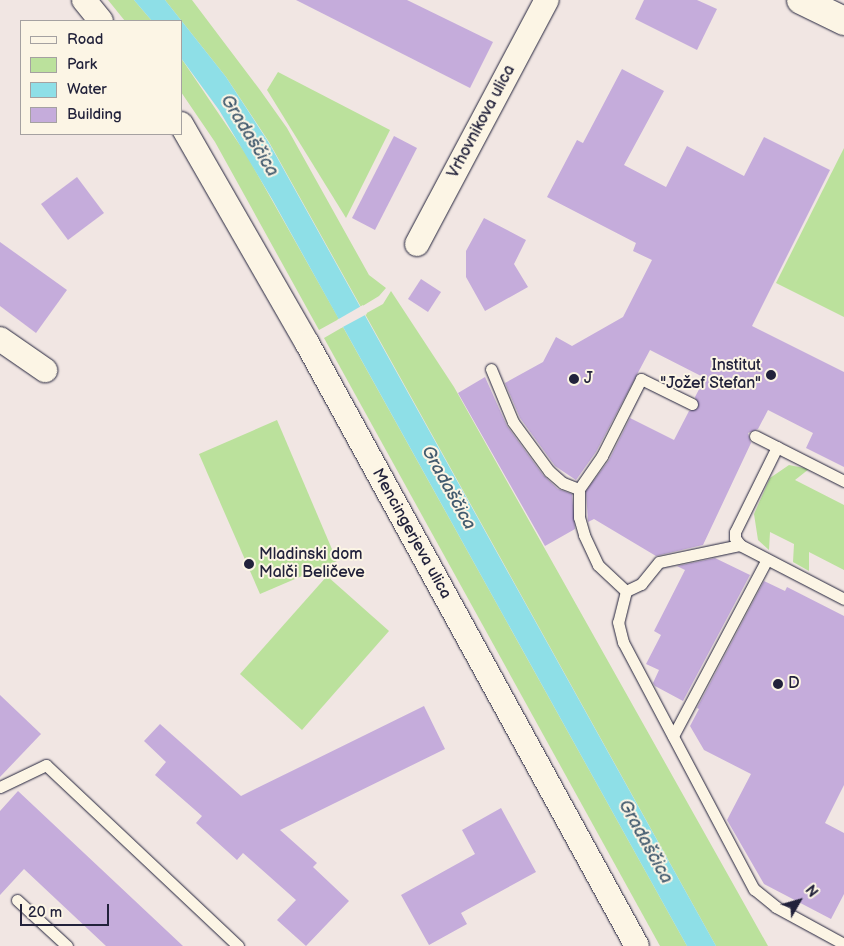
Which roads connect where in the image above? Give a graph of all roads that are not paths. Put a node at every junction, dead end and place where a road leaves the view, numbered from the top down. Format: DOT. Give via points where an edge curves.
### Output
graph roads {
  1 [pos="84,0"];
  2 [pos="547,0"];
  3 [pos="802,0"];
  4 [pos="101,20"];
  5 [pos="844,21"];
  6 [pos="182,126"];
  7 [pos="417,244"];
  8 [pos="0,339"];
  9 [pos="491,369"];
  10 [pos="45,370"];
  11 [pos="692,404"];
  12 [pos="755,436"];
  13 [pos="777,447"];
  14 [pos="844,481"];
  15 [pos="579,489"];
  16 [pos="740,545"];
  17 [pos="767,559"];
  18 [pos="626,591"];
  19 [pos="844,599"];
  20 [pos="673,736"];
  21 [pos="0,786"];
  22 [pos="17,900"];
  23 [pos="843,942"];
  24 [pos="67,946"];
  25 [pos="238,946"];
  26 [pos="637,946"];
  1 -- 4 [label="street"];
  2 -- 7 [label="street, Vrhovnikova ulica"];
  3 -- 5 [label="street"];
  6 -- 26 [label="street, Mencingerjeva ulica" via="307,343"];
  8 -- 10 [label="street"];
  9 -- 15 [label="lane" via="513,422 549,471 563,483"];
  11 -- 15 [label="lane" via="641,379 602,456"];
  12 -- 13 [label="lane"];
  13 -- 14 [label="lane"];
  13 -- 16 [label="lane" via="735,532"];
  15 -- 18 [label="lane" via="579,517 592,554 610,578"];
  16 -- 17 [label="lane"];
  16 -- 18 [label="lane" via="660,562 641,584"];
  17 -- 19 [label="lane"];
  17 -- 20 [label="lane"];
  18 -- 20 [label="lane" via="618,622 623,642"];
  20 -- 23 [label="lane" via="754,889 776,907"];
  21 -- 25 [label="lane" via="46,765"];
  22 -- 24 [label="lane"];
}
